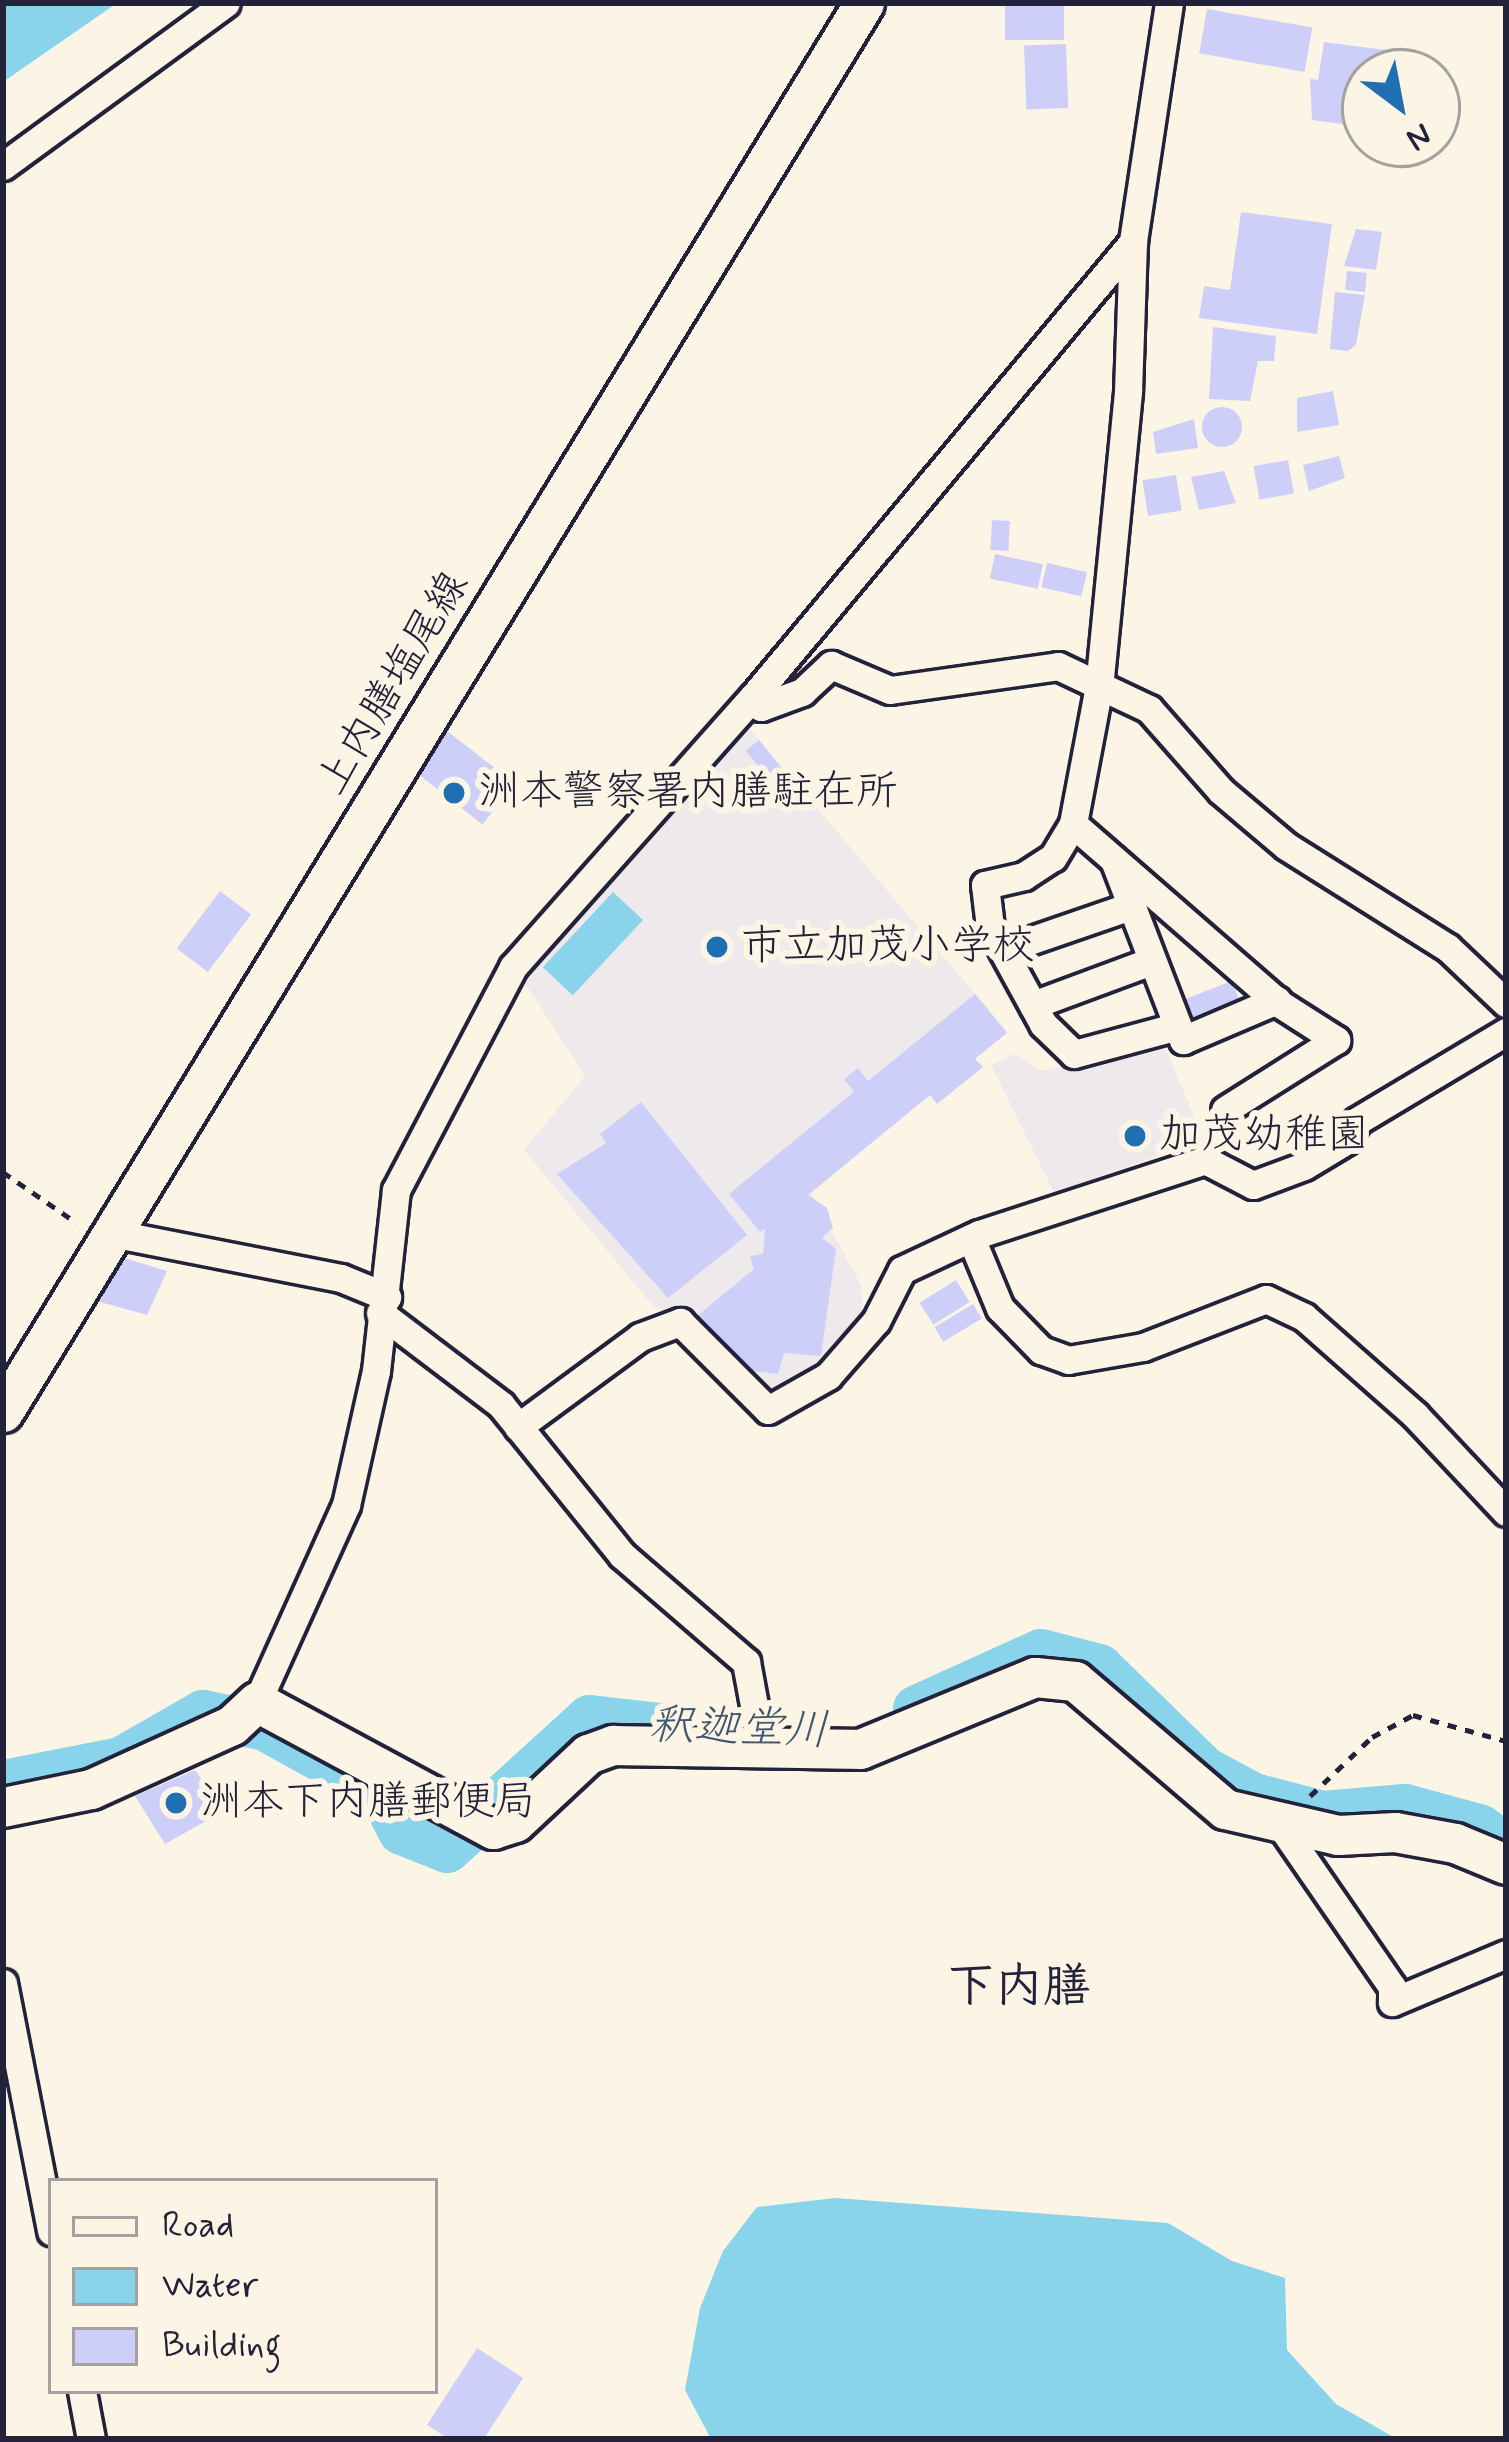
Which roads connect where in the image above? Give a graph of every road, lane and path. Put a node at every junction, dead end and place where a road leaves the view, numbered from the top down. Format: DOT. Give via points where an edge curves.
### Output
graph roads {
  1 [pos="226,3"];
  2 [pos="864,3"];
  3 [pos="1169,3"];
  4 [pos="3,166"];
  5 [pos="1132,242"];
  6 [pos="1099,686"];
  7 [pos="753,697"];
  8 [pos="1073,824"];
  9 [pos="1113,857"];
  10 [pos="1131,906"];
  11 [pos="1003,950"];
  12 [pos="1151,961"];
  13 [pos="1277,1000"];
  14 [pos="1506,1003"];
  15 [pos="1033,1005"];
  16 [pos="1175,1027"];
  17 [pos="1506,1032"];
  18 [pos="1225,1110"];
  19 [pos="3,1172"];
  20 [pos="116,1234"];
  21 [pos="970,1238"];
  22 [pos="384,1305"];
  23 [pos="3,1412"];
  24 [pos="518,1427"];
  25 [pos="1506,1512"];
  26 [pos="245,1715"];
  27 [pos="762,1738"];
  28 [pos="1506,1741"];
  29 [pos="3,1807"];
  30 [pos="1281,1826"];
  31 [pos="1506,1864"];
  32 [pos="1506,1954"];
  33 [pos="3,1983"];
  34 [pos="48,2216"];
  35 [pos="83,2394"];
  36 [pos="91,2439"];
  1 -- 4 [label="street"];
  2 -- 20 [label="main road, 上内膳塩尾線"];
  3 -- 5 [label="street"];
  5 -- 6 [label="street" via="1128,392"];
  5 -- 7 [label="street"];
  6 -- 7 [label="street" via="1058,666 890,690 831,665 802,692 761,707"];
  6 -- 8 [label="street"];
  6 -- 14 [label="street" via="1149,710 1221,790 1286,846 1448,947"];
  7 -- 22 [label="street" via="513,967 396,1190"];
  8 -- 9 [label="street"];
  8 -- 11 [label="street" via="1052,857 1024,876 985,885 990,927"];
  9 -- 10 [label="street"];
  9 -- 13 [label="street"];
  10 -- 11 [label="street"];
  10 -- 12 [label="street"];
  11 -- 15 [label="street"];
  12 -- 15 [label="street"];
  12 -- 16 [label="street"];
  13 -- 16 [label="street" via="1183,1040"];
  13 -- 18 [label="street" via="1336,1040"];
  15 -- 16 [label="street" via="1074,1054"];
  17 -- 21 [label="street" via="1357,1121 1347,1140 1304,1166 1253,1185 1205,1160"];
  19 -- 20 [label="path" via="94,1232"];
  20 -- 22 [label="street" via="341,1278"];
  20 -- 23 [label="main road, 上内膳塩尾線"];
  21 -- 24 [label="street" via="902,1270 876,1321 828,1376 768,1410 680,1322 640,1337"];
  21 -- 25 [label="street" via="1000,1308 1041,1350 1068,1360 1143,1347 1266,1299 1304,1317 1415,1415"];
  22 -- 24 [label="street"];
  22 -- 26 [label="street" via="346,1505"];
  24 -- 27 [label="street" via="622,1555 746,1662"];
  26 -- 27 [label="main road" via="481,1823 515,1822 587,1754 613,1745"];
  26 -- 29 [label="main road" via="92,1790"];
  27 -- 30 [label="main road" via="860,1749 1036,1677 1075,1681 1225,1809"];
  28 -- 30 [label="path" via="1413,1715 1372,1737"];
  30 -- 31 [label="main road" via="1395,1832 1455,1843"];
  30 -- 32 [label="street" via="1392,1987 1392,2002"];
  33 -- 34 [label="street"];
  35 -- 36 [label="street"];
}
